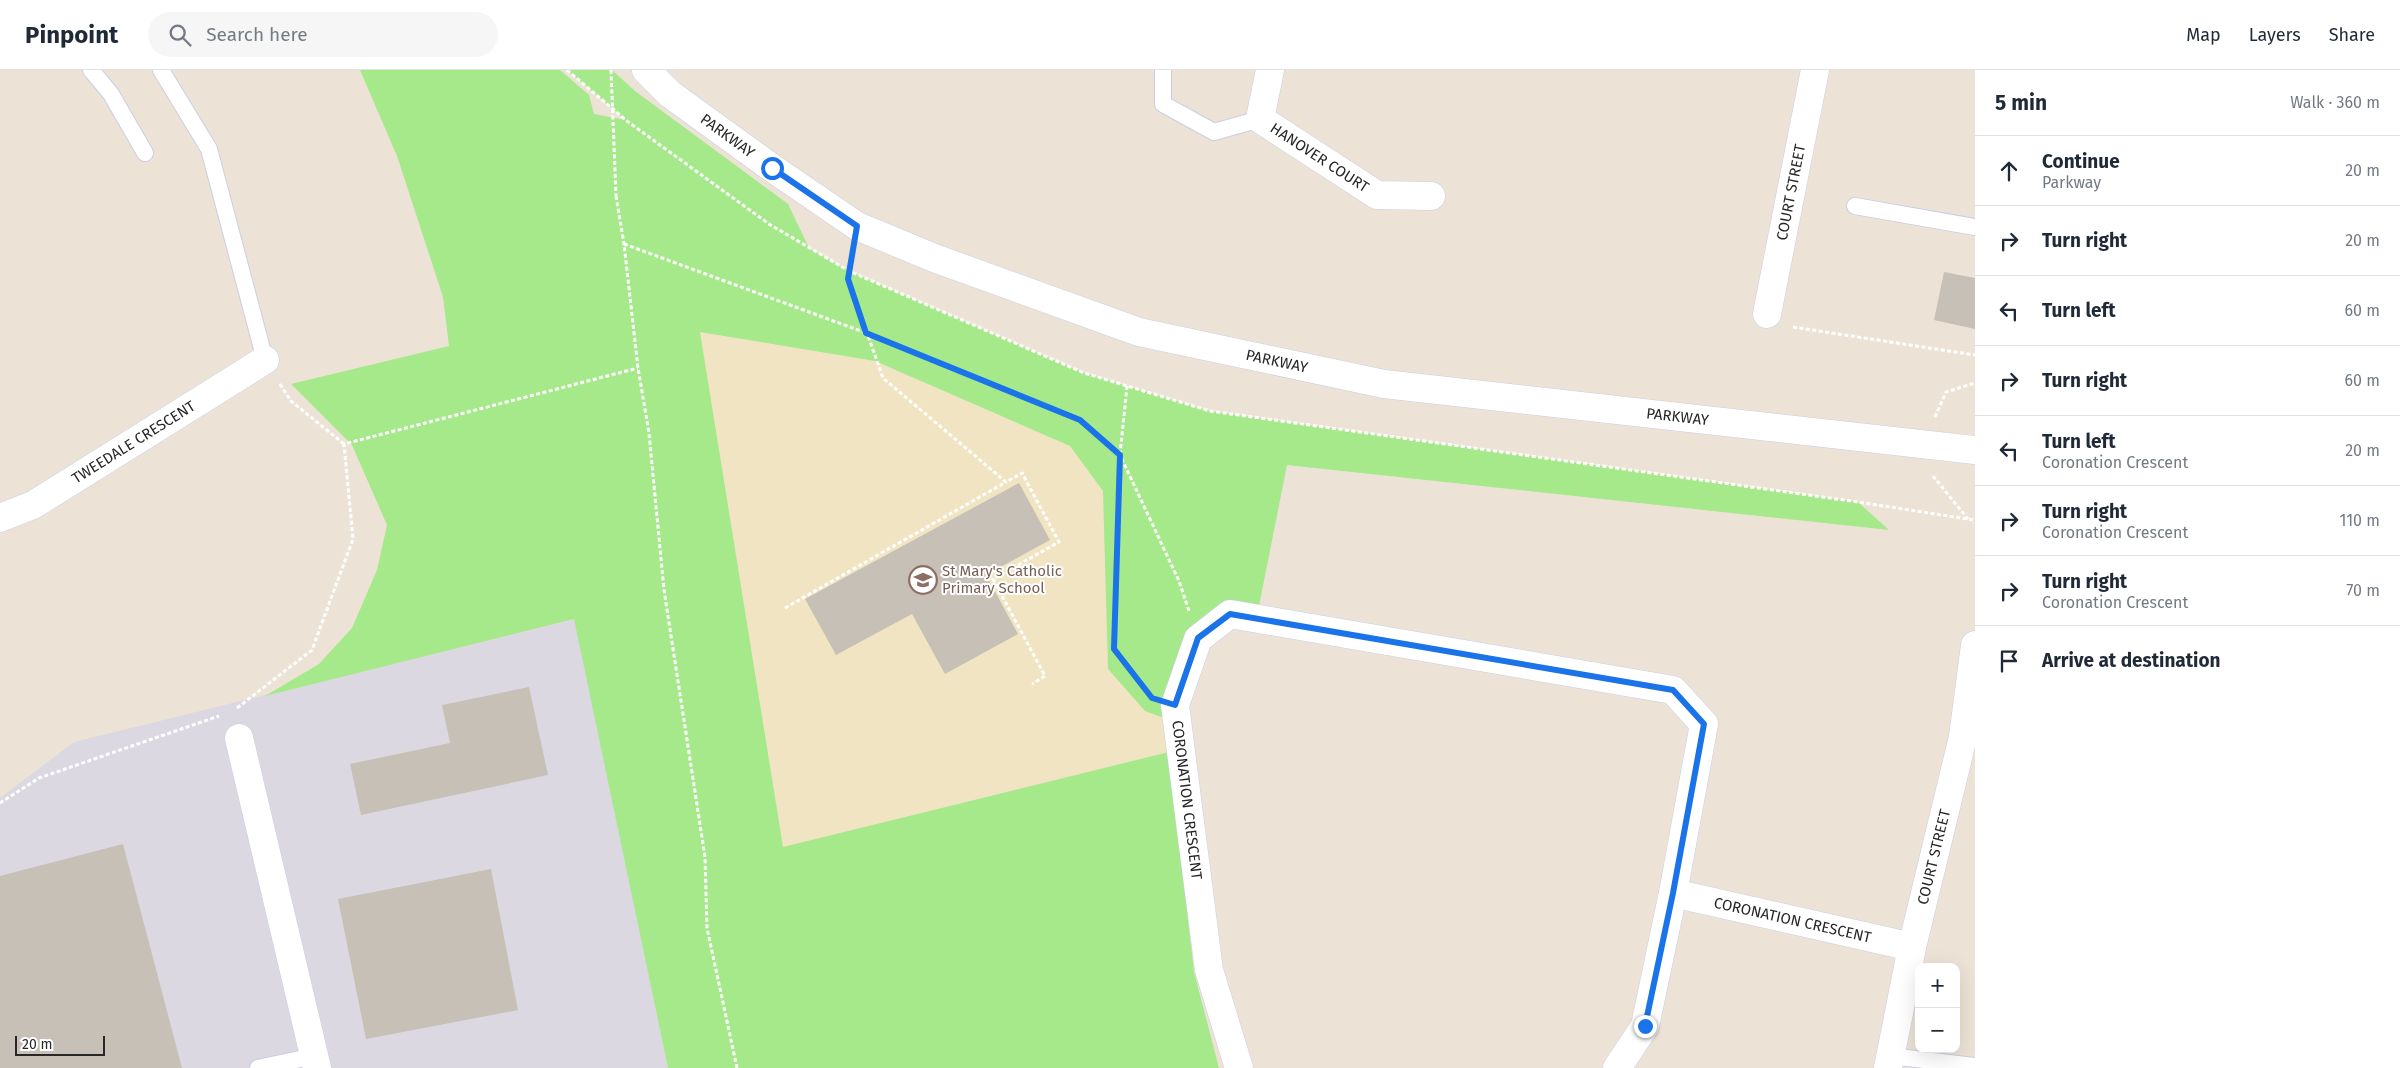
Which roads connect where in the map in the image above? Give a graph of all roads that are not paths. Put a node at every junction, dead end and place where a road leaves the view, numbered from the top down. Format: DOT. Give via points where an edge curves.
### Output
graph roads {
  1 [pos="91,70"];
  2 [pos="161,70"];
  3 [pos="646,70"];
  4 [pos="1163,70"];
  5 [pos="1270,70"];
  6 [pos="1815,70"];
  7 [pos="1260,119"];
  8 [pos="145,153"];
  9 [pos="1431,196"];
  10 [pos="1855,206"];
  11 [pos="1975,227"];
  12 [pos="1767,314"];
  13 [pos="264,360"];
  14 [pos="1975,450"];
  15 [pos="0,518"];
  16 [pos="1975,645"];
  17 [pos="239,738"];
  18 [pos="1673,893"];
  19 [pos="1912,947"];
  20 [pos="316,1062"];
  21 [pos="1889,1062"];
  22 [pos="1975,1066"];
  23 [pos="258,1068"];
  24 [pos="1239,1068"];
  25 [pos="1617,1068"];
  1 -- 8 [label="lane" via="111,94"];
  2 -- 13 [label="lane" via="209,149"];
  3 -- 14 [label="street, PARKWAY" via="670,94 857,226 934,258 1139,332 1384,384"];
  4 -- 7 [label="lane" via="1163,104 1214,132"];
  5 -- 7 [label="street, HANOVER COURT"];
  6 -- 12 [label="street, COURT STREET"];
  7 -- 9 [label="street, HANOVER COURT" via="1377,195"];
  10 -- 11 [label="lane"];
  13 -- 15 [label="street, TWEEDALE CRESCENT" via="34,505"];
  16 -- 19 [label="street, COURT STREET" via="1963,737"];
  17 -- 20 [label="street"];
  18 -- 19 [label="street, CORONATION CRESCENT"];
  18 -- 24 [label="street, CORONATION CRESCENT" via="1704,724 1673,690 1230,614 1198,638 1175,705 1209,970"];
  18 -- 25 [label="street, CORONATION CRESCENT" via="1645,1026"];
  19 -- 21 [label="street, COURT STREET"];
  20 -- 23 [label="lane"];
  21 -- 22 [label="lane"];
}
